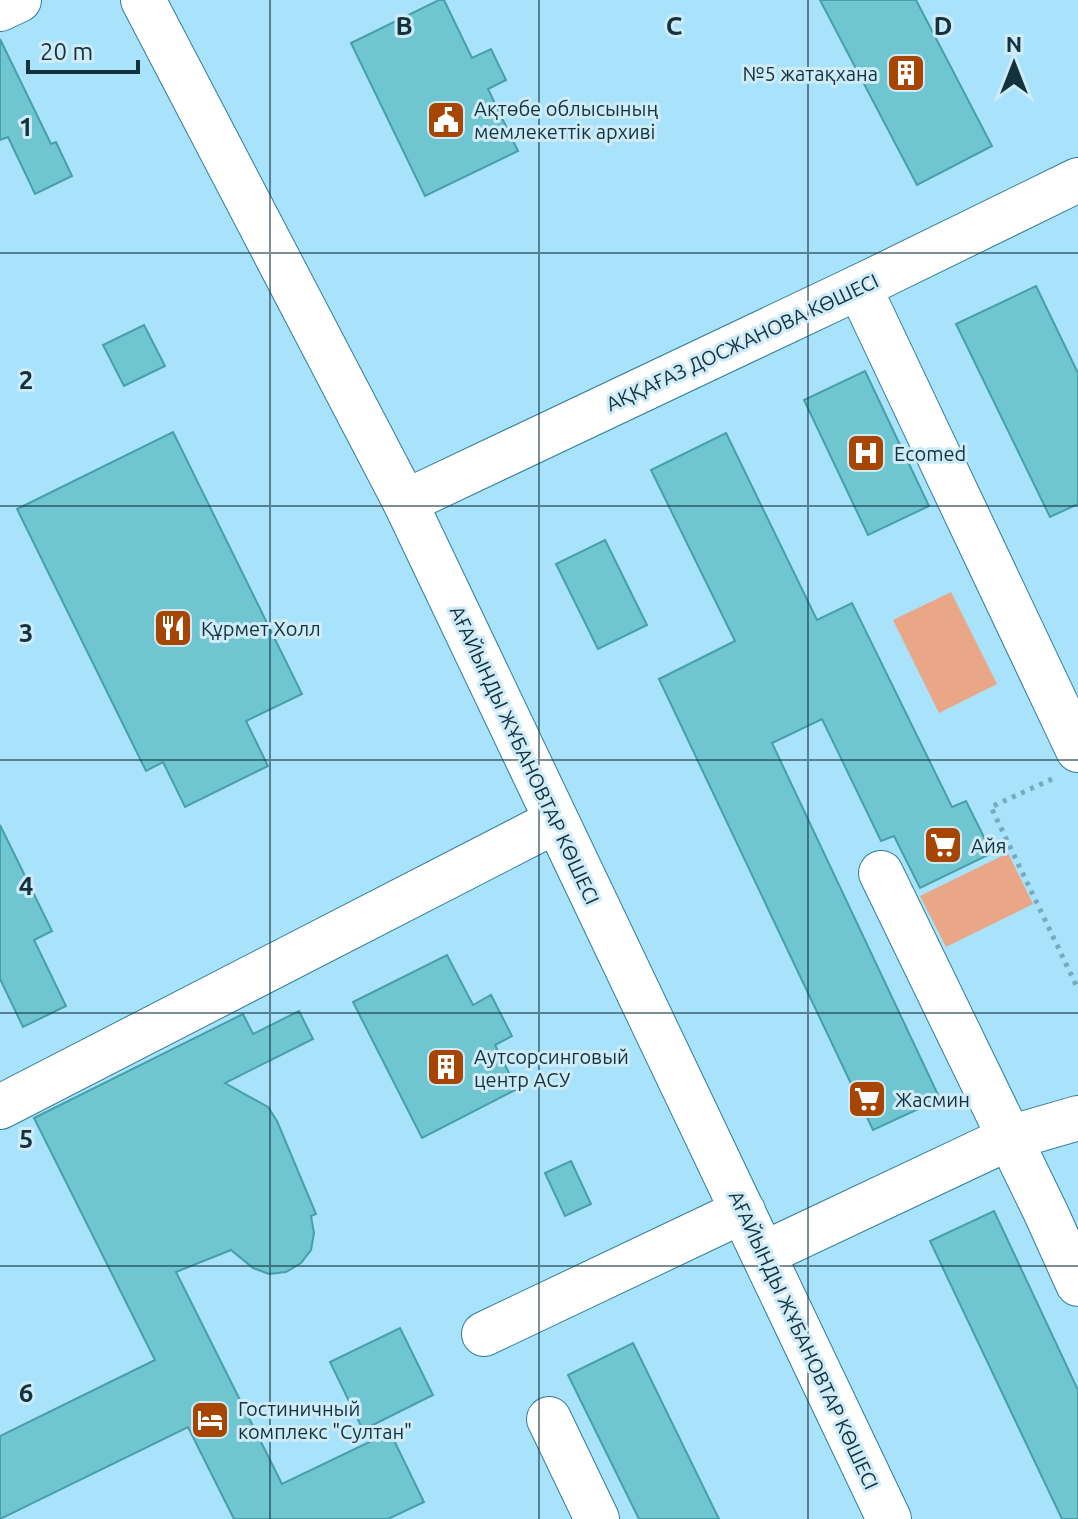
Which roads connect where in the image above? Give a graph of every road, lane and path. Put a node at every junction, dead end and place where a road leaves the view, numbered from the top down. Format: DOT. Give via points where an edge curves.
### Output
graph roads {
  1 [pos="19,0"];
  2 [pos="143,0"];
  3 [pos="0,9"];
  4 [pos="1078,180"];
  5 [pos="859,287"];
  6 [pos="405,502"];
  7 [pos="1071,762"];
  8 [pos="556,821"];
  9 [pos="881,873"];
  10 [pos="1078,989"];
  11 [pos="0,1107"];
  12 [pos="1078,1118"];
  13 [pos="1009,1138"];
  14 [pos="743,1211"];
  15 [pos="763,1254"];
  16 [pos="1078,1284"];
  17 [pos="484,1334"];
  18 [pos="549,1419"];
  19 [pos="597,1519"];
  20 [pos="889,1519"];
  1 -- 3 [label="street"];
  2 -- 6 [label="street, АҒАЙЫНДЫ ЖҰБАНОВТАР КӨШЕСІ"];
  4 -- 5 [label="street, АҚҚАҒАЗ ДОСЖАНОВА КӨШЕСІ"];
  5 -- 6 [label="street, АҚҚАҒАЗ ДОСЖАНОВА КӨШЕСІ"];
  5 -- 7 [label="street"];
  6 -- 8 [label="street, АҒАЙЫНДЫ ЖҰБАНОВТАР КӨШЕСІ"];
  7 -- 10 [label="path" via="991,807"];
  8 -- 11 [label="street"];
  8 -- 14 [label="street, АҒАЙЫНДЫ ЖҰБАНОВТАР КӨШЕСІ"];
  9 -- 13 [label="street"];
  12 -- 13 [label="street"];
  13 -- 15 [label="street"];
  13 -- 16 [label="street"];
  14 -- 15 [label="street, АҒАЙЫНДЫ ЖҰБАНОВТАР КӨШЕСІ"];
  14 -- 17 [label="street"];
  15 -- 20 [label="street, АҒАЙЫНДЫ ЖҰБАНОВТАР КӨШЕСІ"];
  18 -- 19 [label="street"];
}
